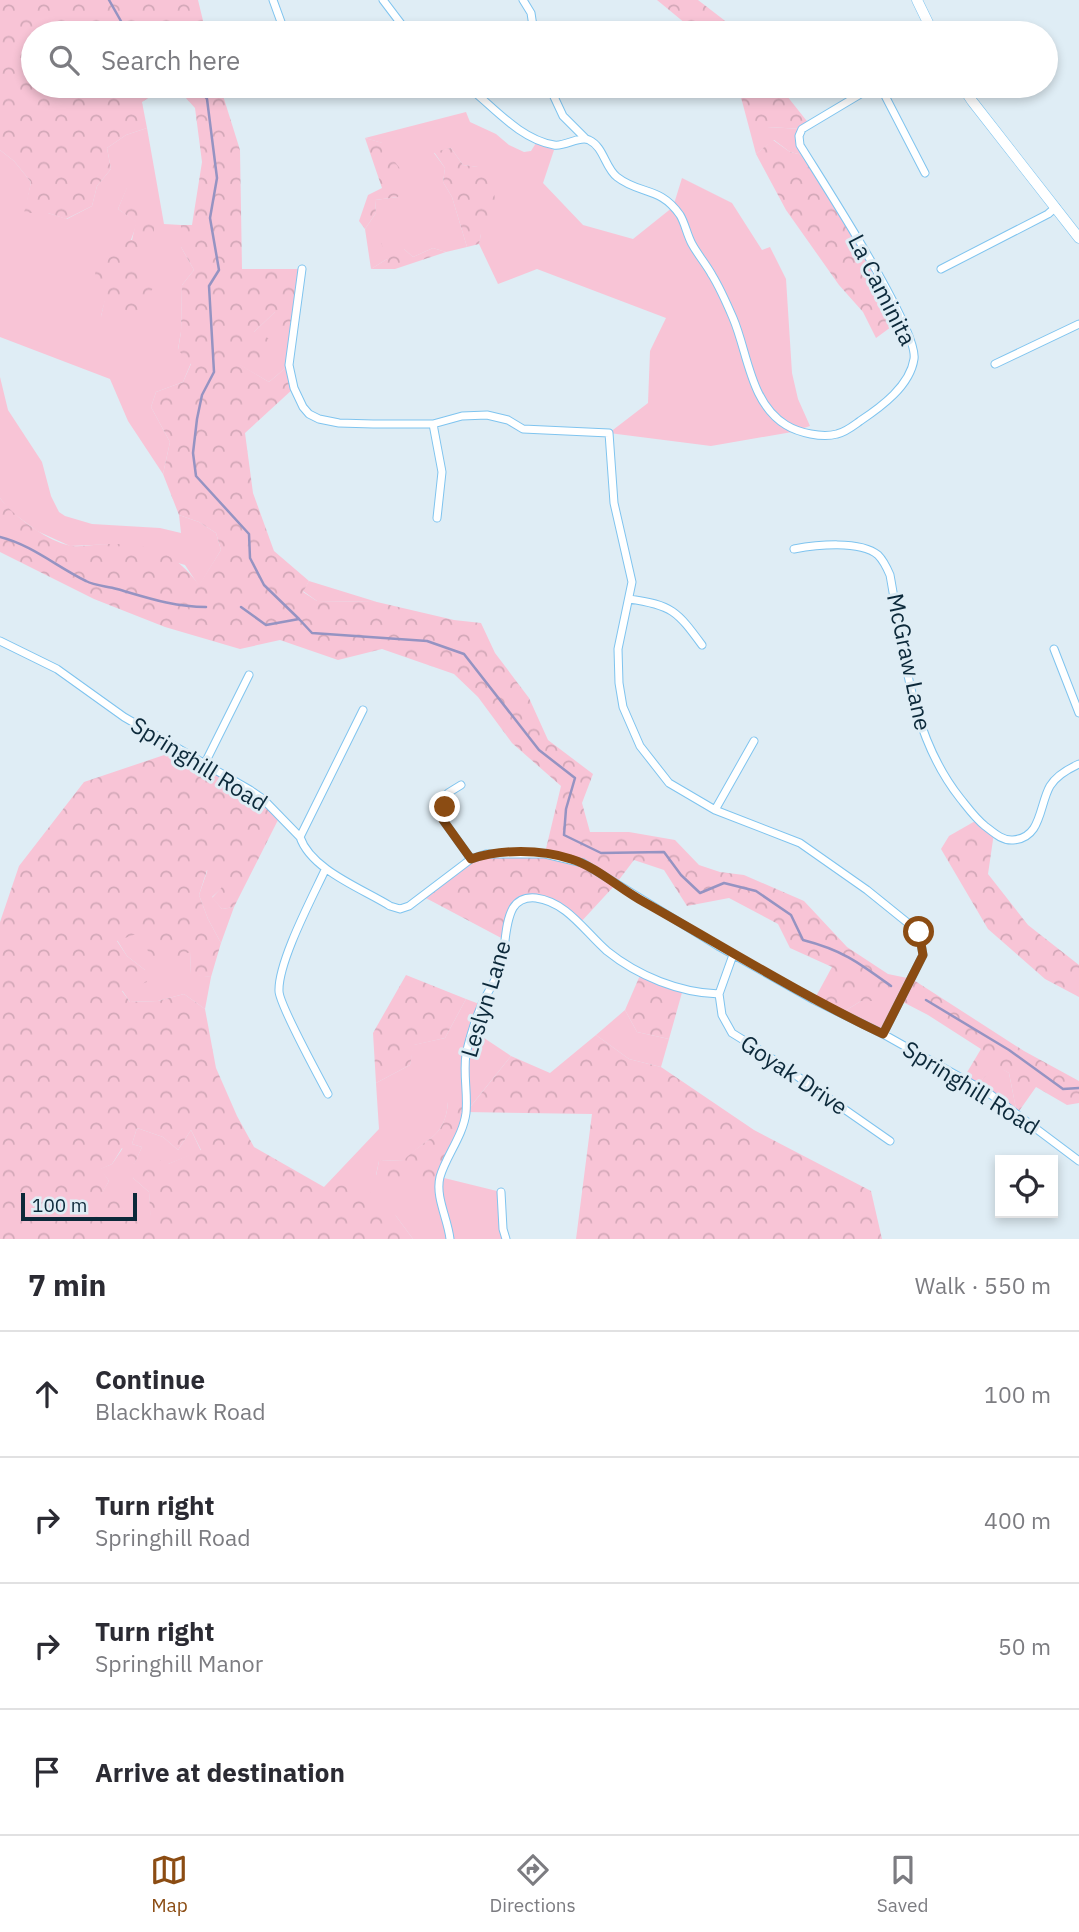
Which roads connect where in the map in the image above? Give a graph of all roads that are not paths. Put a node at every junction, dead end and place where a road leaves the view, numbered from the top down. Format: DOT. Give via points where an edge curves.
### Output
graph roads {
  1 [pos="274,0"];
  2 [pos="523,0"];
  3 [pos="917,0"];
  4 [pos="384,2"];
  5 [pos="281,21"];
  6 [pos="399,21"];
  7 [pos="532,21"];
  8 [pos="927,21"];
  9 [pos="481,98"];
  10 [pos="555,98"];
  11 [pos="854,98"];
  12 [pos="886,98"];
  13 [pos="970,98"];
  14 [pos="584,138"];
  15 [pos="925,173"];
  16 [pos="1056,207"];
  17 [pos="1079,238"];
  18 [pos="302,269"];
  19 [pos="941,269"];
  20 [pos="1079,324"];
  21 [pos="995,364"];
  22 [pos="433,424"];
  23 [pos="437,518"];
  24 [pos="794,549"];
  25 [pos="629,599"];
  26 [pos="0,641"];
  27 [pos="702,645"];
  28 [pos="1054,649"];
  29 [pos="249,674"];
  30 [pos="363,710"];
  31 [pos="1079,713"];
  32 [pos="754,741"];
  33 [pos="1079,764"];
  34 [pos="205,765"];
  35 [pos="461,785"];
  36 [pos="715,810"];
  37 [pos="300,837"];
  38 [pos="471,859"];
  39 [pos="325,870"];
  40 [pos="733,955"];
  41 [pos="719,994"];
  42 [pos="883,1034"];
  43 [pos="328,1094"];
  44 [pos="890,1141"];
  45 [pos="1079,1161"];
  46 [pos="500,1192"];
  47 [pos="450,1239"];
  48 [pos="506,1239"];
  1 -- 5 [label="street"];
  2 -- 7 [label="street"];
  3 -- 8 [label="main road"];
  4 -- 6 [label="street"];
  9 -- 14 [label="street" via="536,139 555,146"];
  10 -- 14 [label="street" via="563,116"];
  11 -- 14 [label="street, La Caminita" via="802,129 800,145 887,290 909,332 915,356 912,368 884,405 836,435 812,434 786,425 766,407 732,315 681,216 656,192 617,177 600,149"];
  12 -- 15 [label="street"];
  13 -- 16 [label="main road"];
  16 -- 17 [label="main road"];
  16 -- 19 [label="street"];
  18 -- 22 [label="street" via="289,365 303,407 319,419 339,423"];
  20 -- 21 [label="street"];
  22 -- 23 [label="street" via="442,472"];
  22 -- 25 [label="street" via="487,415 523,429 608,433 614,503 631,574"];
  24 -- 33 [label="street, McGraw Lane" via="817,544 857,547 883,561 890,575 912,696 928,744 948,783 977,820 999,837 1011,841 1034,829 1048,788"];
  25 -- 27 [label="street" via="660,603 682,618"];
  25 -- 36 [label="street" via="618,649 623,708 640,746 669,783"];
  26 -- 34 [label="street, Springhill Road" via="57,669 124,717"];
  28 -- 31 [label="street"];
  29 -- 34 [label="street"];
  30 -- 37 [label="street"];
  32 -- 36 [label="street"];
  34 -- 37 [label="street, Springhill Road" via="263,799"];
  35 -- 38 [label="street" via="448,793 443,820"];
  36 -- 42 [label="street" via="800,843 919,932 923,955"];
  37 -- 39 [label="street, Springhill Road"];
  38 -- 39 [label="street, Springhill Road" via="400,909"];
  38 -- 40 [label="street, Springhill Road" via="486,854 545,853 583,863"];
  39 -- 43 [label="street" via="302,920 278,993"];
  40 -- 41 [label="street"];
  40 -- 42 [label="street, Springhill Road"];
  41 -- 44 [label="street, Goyak Drive" via="732,1033"];
  41 -- 47 [label="street, Leslyn Lane" via="683,989 641,973 607,950 569,913 539,899 519,901 512,909 500,968 472,1030 465,1067 466,1112 440,1177"];
  42 -- 45 [label="street, Springhill Road" via="990,1094"];
  46 -- 48 [label="street"];
}
